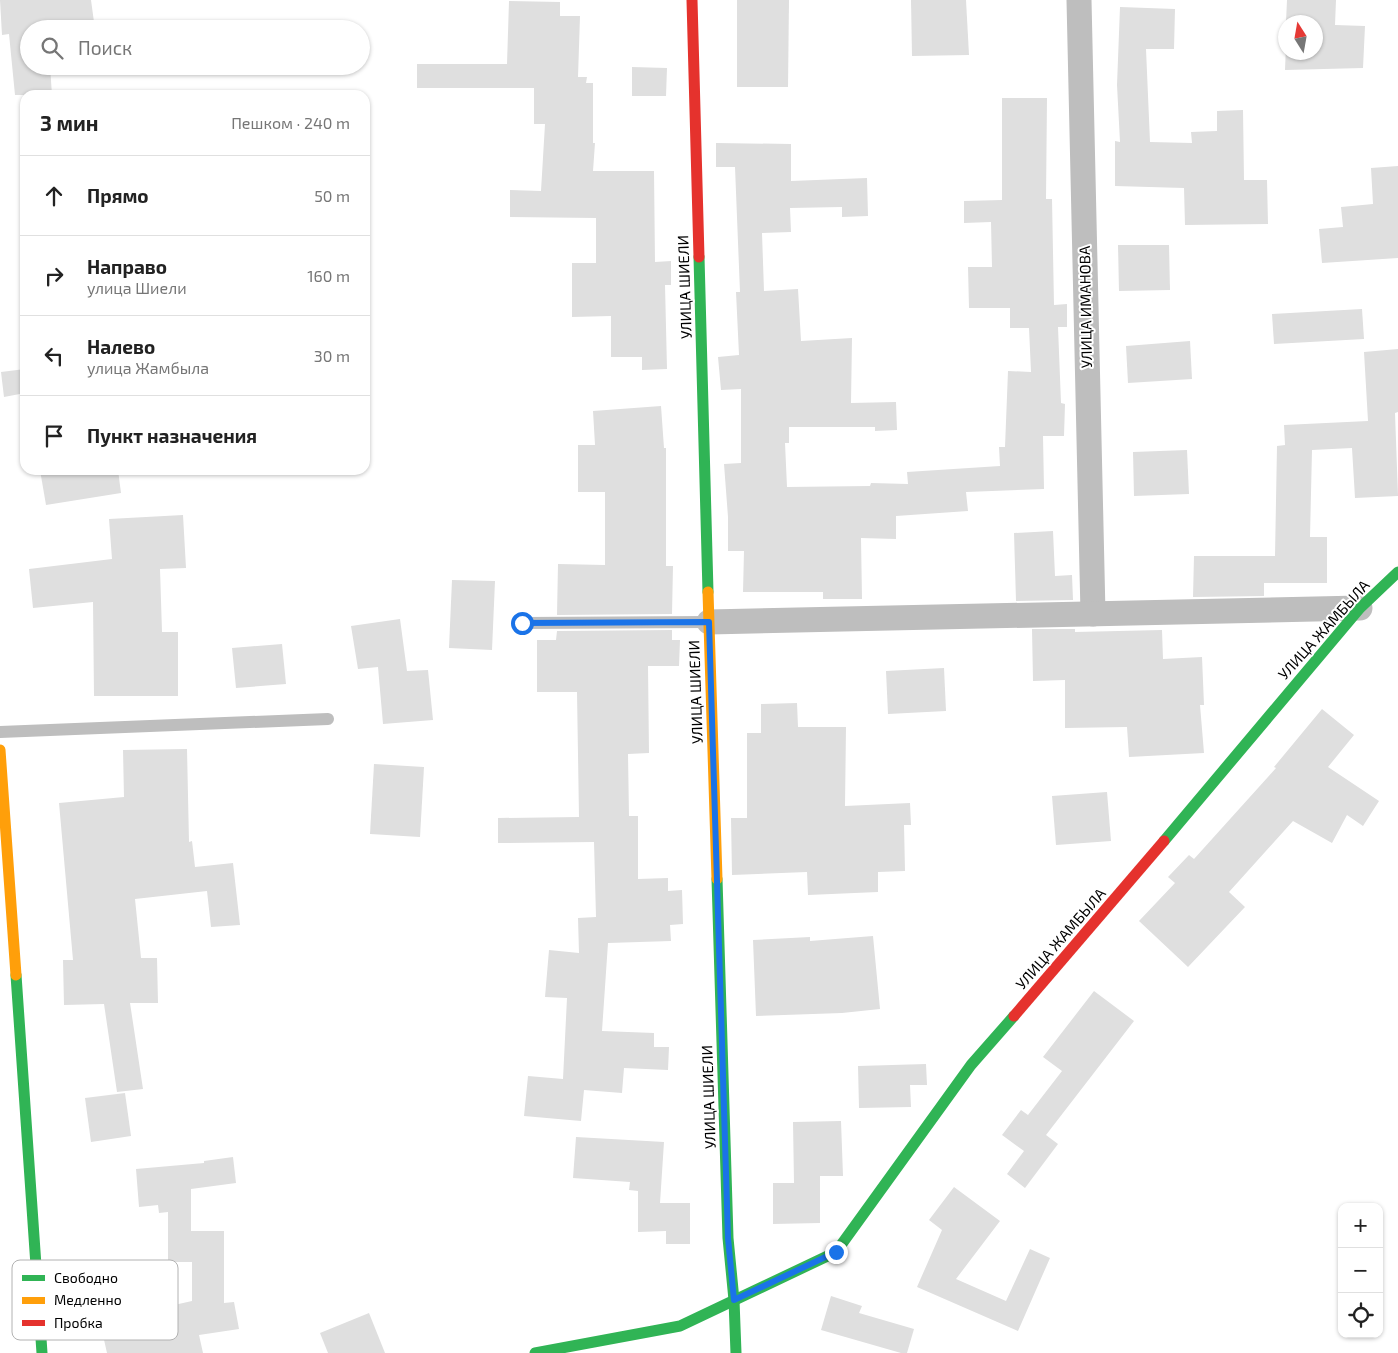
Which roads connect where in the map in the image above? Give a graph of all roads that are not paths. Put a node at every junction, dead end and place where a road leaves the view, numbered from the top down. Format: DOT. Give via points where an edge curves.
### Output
graph roads {
  1 [pos="692,0"];
  2 [pos="1079,0"];
  3 [pos="1398,572"];
  4 [pos="1360,608"];
  5 [pos="1092,614"];
  6 [pos="709,622"];
  7 [pos="522,623"];
  8 [pos="328,719"];
  9 [pos="0,732"];
  10 [pos="0,750"];
  11 [pos="36,1260"];
  12 [pos="734,1300"];
  13 [pos="41,1340"];
  14 [pos="42,1353"];
  15 [pos="535,1353"];
  16 [pos="736,1353"];
  1 -- 6 [label="street, УЛИЦА ШИЕЛИ"];
  2 -- 5 [label="street, УЛИЦА ИМАНОВА"];
  3 -- 4 [label="street, УЛИЦА ЖАМБЫЛА"];
  4 -- 5 [label="street"];
  4 -- 12 [label="street, УЛИЦА ЖАМБЫЛА" via="971,1065 836,1252"];
  5 -- 6 [label="street"];
  6 -- 7 [label="lane"];
  6 -- 12 [label="street, УЛИЦА ШИЕЛИ" via="728,1238"];
  8 -- 9 [label="lane"];
  10 -- 11 [label="street"];
  12 -- 15 [label="street, УЛИЦА ЖАМБЫЛА" via="680,1326"];
  12 -- 16 [label="street, УЛИЦА ШИЕЛИ"];
  13 -- 14 [label="street"];
}
